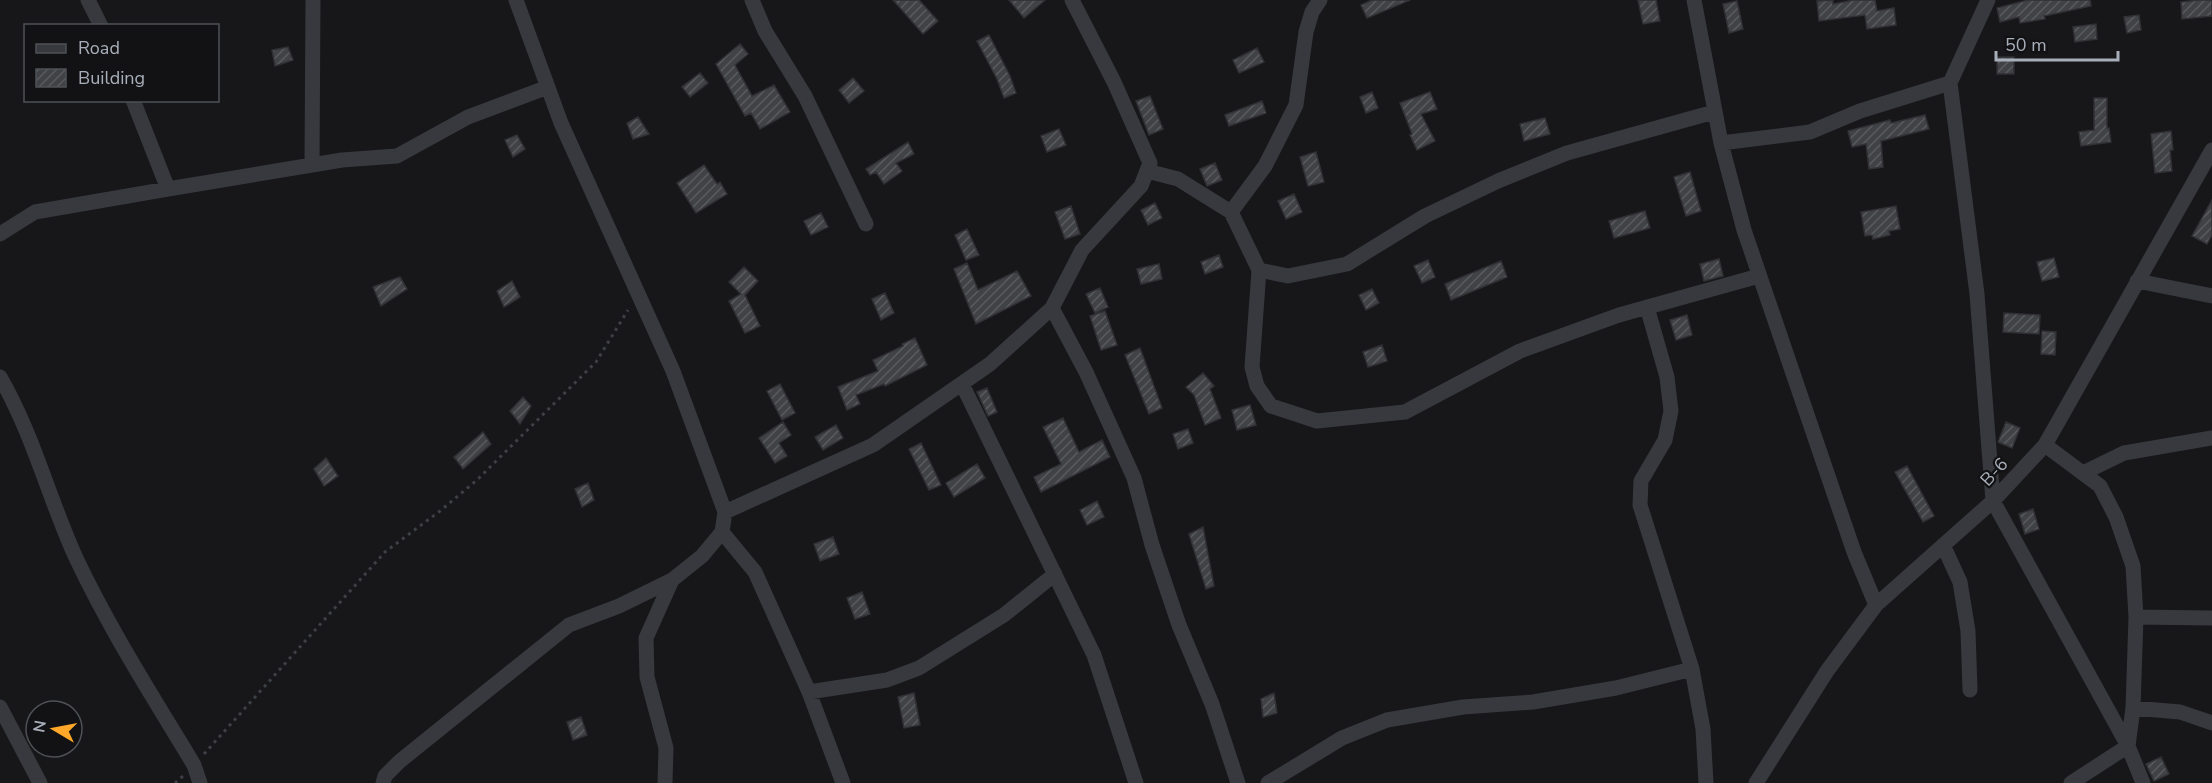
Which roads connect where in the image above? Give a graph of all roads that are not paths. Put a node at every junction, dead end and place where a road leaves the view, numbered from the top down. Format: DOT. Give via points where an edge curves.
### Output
graph roads {
  1 [pos="88,0"];
  2 [pos="313,0"];
  3 [pos="516,0"];
  4 [pos="752,0"];
  5 [pos="1072,0"];
  6 [pos="1320,0"];
  7 [pos="1694,0"];
  8 [pos="1988,0"];
  9 [pos="100,24"];
  10 [pos="1950,82"];
  11 [pos="548,87"];
  12 [pos="134,102"];
  13 [pos="1714,112"];
  14 [pos="1721,143"];
  15 [pos="2212,150"];
  16 [pos="312,165"];
  17 [pos="1147,171"];
  18 [pos="168,189"];
  19 [pos="1231,212"];
  20 [pos="866,224"];
  21 [pos="0,234"];
  22 [pos="1259,270"];
  23 [pos="1759,276"];
  24 [pos="2137,281"];
  25 [pos="2212,296"];
  26 [pos="1647,307"];
  27 [pos="1052,308"];
  28 [pos="0,377"];
  29 [pos="962,384"];
  30 [pos="2212,438"];
  31 [pos="2045,446"];
  32 [pos="2083,473"];
  33 [pos="1993,501"];
  34 [pos="725,512"];
  35 [pos="722,532"];
  36 [pos="1943,545"];
  37 [pos="1055,574"];
  38 [pos="672,580"];
  39 [pos="1876,605"];
  40 [pos="2136,617"];
  41 [pos="2212,618"];
  42 [pos="1692,669"];
  43 [pos="1970,690"];
  44 [pos="809,692"];
  45 [pos="0,707"];
  46 [pos="2133,708"];
  47 [pos="2212,723"];
  48 [pos="2128,746"];
  49 [pos="40,783"];
  50 [pos="200,783"];
  51 [pos="383,783"];
  52 [pos="665,783"];
  53 [pos="843,783"];
  54 [pos="1136,783"];
  55 [pos="1238,783"];
  56 [pos="1268,783"];
  57 [pos="1706,783"];
  58 [pos="1756,783"];
  59 [pos="2072,783"];
  60 [pos="2143,783"];
  1 -- 9 [label="street"];
  2 -- 16 [label="street"];
  3 -- 11 [label="street"];
  4 -- 20 [label="street" via="765,31 805,96"];
  5 -- 17 [label="street" via="1150,163"];
  6 -- 19 [label="street" via="1306,32 1296,105 1265,165"];
  7 -- 13 [label="street"];
  8 -- 10 [label="street"];
  10 -- 14 [label="street" via="1809,132"];
  10 -- 33 [label="street" via="1977,294"];
  11 -- 16 [label="street" via="468,117 397,156"];
  11 -- 34 [label="street" via="673,371"];
  12 -- 18 [label="street"];
  13 -- 14 [label="street"];
  13 -- 22 [label="street" via="1567,153 1498,181 1425,216 1347,264 1288,276"];
  14 -- 23 [label="street"];
  15 -- 24 [label="street, B-6"];
  16 -- 18 [label="street"];
  17 -- 19 [label="street" via="1178,179"];
  17 -- 27 [label="street" via="1141,186 1082,250"];
  18 -- 21 [label="street" via="35,212"];
  19 -- 22 [label="street"];
  22 -- 26 [label="street" via="1252,367 1257,386 1271,406 1317,421 1405,412 1520,351"];
  23 -- 26 [label="street"];
  23 -- 39 [label="street" via="1850,541"];
  24 -- 25 [label="street"];
  24 -- 31 [label="street, B-6"];
  26 -- 42 [label="street" via="1667,377 1671,411 1665,440 1641,481 1640,505"];
  27 -- 29 [label="street"];
  27 -- 55 [label="street" via="1134,478 1152,546"];
  28 -- 50 [label="street" via="42,469 76,558 116,636 194,765"];
  29 -- 34 [label="street" via="873,445"];
  29 -- 37 [label="street"];
  30 -- 32 [label="street" via="2124,453"];
  31 -- 32 [label="street"];
  31 -- 33 [label="street, B-6"];
  32 -- 40 [label="street" via="2100,486 2116,516 2133,566"];
  33 -- 36 [label="street, B-6"];
  33 -- 48 [label="street"];
  34 -- 35 [label="street"];
  35 -- 38 [label="street" via="702,556"];
  35 -- 44 [label="street" via="755,572"];
  36 -- 39 [label="street, B-6"];
  36 -- 43 [label="street" via="1962,592"];
  37 -- 44 [label="street" via="1004,615 919,668 887,680"];
  37 -- 54 [label="street" via="1094,655"];
  38 -- 51 [label="street" via="569,625 400,761"];
  38 -- 52 [label="street" via="646,638 647,677 666,748"];
  39 -- 58 [label="street, B-6" via="1827,671"];
  40 -- 41 [label="street"];
  40 -- 46 [label="street"];
  42 -- 56 [label="street" via="1554,699 1463,707 1387,720 1342,738"];
  42 -- 57 [label="street" via="1703,729"];
  44 -- 53 [label="street"];
  45 -- 49 [label="street"];
  46 -- 47 [label="street" via="2180,712"];
  46 -- 48 [label="street"];
  48 -- 59 [label="street"];
  48 -- 60 [label="street"];
}
